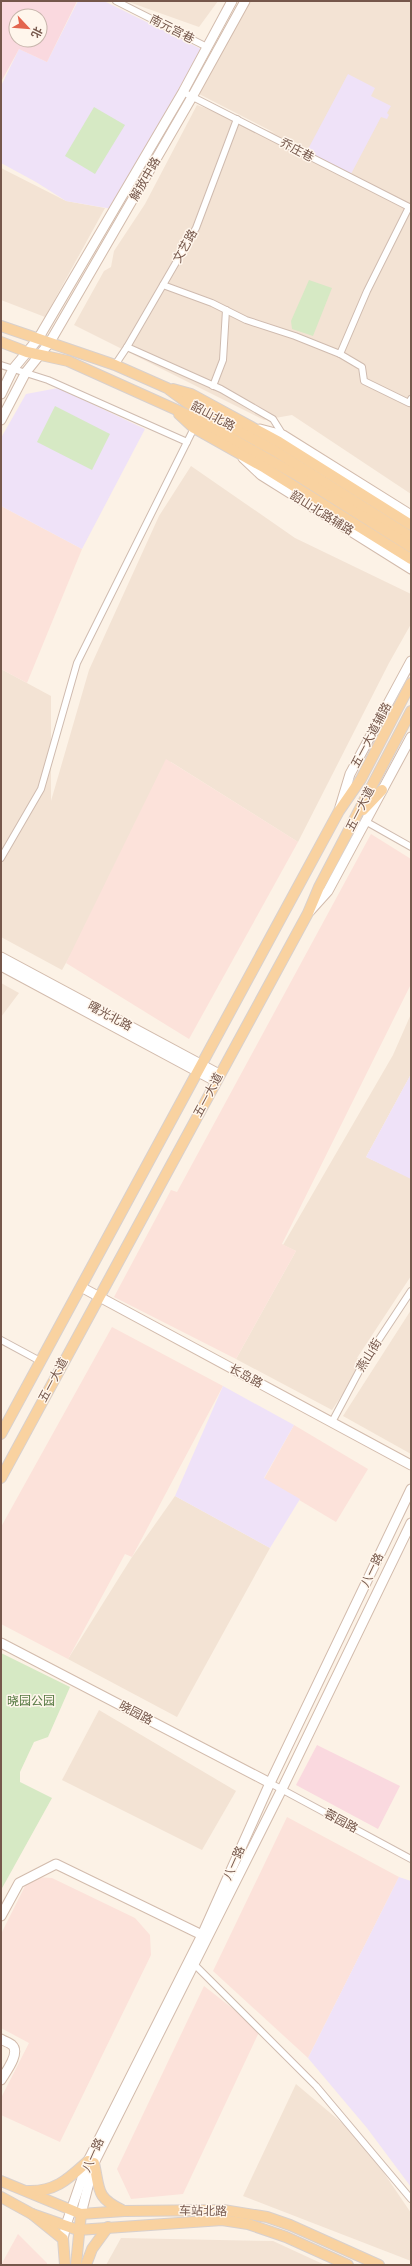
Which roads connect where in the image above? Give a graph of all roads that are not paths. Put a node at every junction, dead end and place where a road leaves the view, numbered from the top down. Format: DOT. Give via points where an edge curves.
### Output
graph roads {
  1 [pos="116,1"];
  2 [pos="232,1"];
  3 [pos="245,1"];
  4 [pos="207,47"];
  5 [pos="183,92"];
  6 [pos="192,97"];
  7 [pos="237,119"];
  8 [pos="410,207"];
  9 [pos="163,285"];
  10 [pos="226,310"];
  11 [pos="1,326"];
  12 [pos="38,339"];
  13 [pos="1,342"];
  14 [pos="50,342"];
  15 [pos="127,347"];
  16 [pos="27,352"];
  17 [pos="340,354"];
  18 [pos="42,355"];
  19 [pos="1,365"];
  20 [pos="115,365"];
  21 [pos="13,369"];
  22 [pos="26,372"];
  23 [pos="213,386"];
  24 [pos="167,388"];
  25 [pos="1,394"];
  26 [pos="411,399"];
  27 [pos="174,410"];
  28 [pos="1,420"];
  29 [pos="194,428"];
  30 [pos="281,439"];
  31 [pos="187,442"];
  32 [pos="236,452"];
  33 [pos="411,515"];
  34 [pos="411,525"];
  35 [pos="411,537"];
  36 [pos="411,547"];
  37 [pos="411,559"];
  38 [pos="411,569"];
  39 [pos="411,661"];
  40 [pos="411,683"];
  41 [pos="411,711"];
  42 [pos="411,737"];
  43 [pos="382,790"];
  44 [pos="339,811"];
  45 [pos="360,820"];
  46 [pos="411,847"];
  47 [pos="1,858"];
  48 [pos="1,957"];
  49 [pos="1,966"];
  50 [pos="199,1068"];
  51 [pos="217,1078"];
  52 [pos="81,1287"];
  53 [pos="411,1291"];
  54 [pos="99,1296"];
  55 [pos="1,1340"];
  56 [pos="40,1361"];
  57 [pos="332,1422"];
  58 [pos="1,1434"];
  59 [pos="411,1465"];
  60 [pos="1,1478"];
  61 [pos="411,1489"];
  62 [pos="411,1523"];
  63 [pos="1,1642"];
  64 [pos="270,1783"];
  65 [pos="282,1789"];
  66 [pos="411,1859"];
  67 [pos="1,1916"];
  68 [pos="202,1935"];
  69 [pos="194,1964"];
  70 [pos="1,2039"];
  71 [pos="1,2080"];
  72 [pos="91,2162"];
  73 [pos="1,2181"];
  74 [pos="21,2191"];
  75 [pos="1,2197"];
  76 [pos="411,2200"];
  77 [pos="124,2211"];
  78 [pos="76,2213"];
  79 [pos="32,2214"];
  80 [pos="66,2225"];
  81 [pos="108,2227"];
  82 [pos="78,2230"];
  83 [pos="63,2240"];
  84 [pos="65,2265"];
  85 [pos="76,2265"];
  86 [pos="86,2265"];
  87 [pos="348,2265"];
  88 [pos="379,2265"];
  1 -- 4 [label="street, 南元宫巷"];
  2 -- 4 [label="main road, 解放中路"];
  3 -- 6 [label="main road, 解放中路"];
  4 -- 5 [label="main road, 解放中路"];
  5 -- 6 [label="street, 乔庄巷"];
  5 -- 12 [label="main road, 解放中路"];
  6 -- 7 [label="street, 乔庄巷"];
  6 -- 14 [label="main road, 解放中路"];
  7 -- 8 [label="street, 乔庄巷"];
  7 -- 9 [label="street, 文艺路" via="196,228"];
  8 -- 17 [label="street" via="367,291"];
  9 -- 10 [label="street"];
  9 -- 15 [label="street, 文艺路"];
  10 -- 17 [label="street" via="246,320"];
  10 -- 23 [label="street" via="223,360"];
  11 -- 12 [label="main road, 韶山北路"];
  12 -- 14 [label="main road, 韶山北路"];
  12 -- 16 [label="main road, 解放中路"];
  13 -- 16 [label="main road, 韶山北路"];
  14 -- 18 [label="main road, 解放中路"];
  14 -- 20 [label="main road, 韶山北路"];
  15 -- 20 [label="street, 文艺路"];
  15 -- 23 [label="street"];
  16 -- 18 [label="main road, 韶山北路"];
  16 -- 21 [label="main road, 解放中路"];
  17 -- 26 [label="street" via="362,367 364,381 409,403"];
  18 -- 22 [label="main road, 解放中路"];
  18 -- 27 [label="main road, 韶山北路" via="68,361"];
  19 -- 21 [label="street"];
  20 -- 24 [label="main road, 韶山北路"];
  21 -- 22 [label="street"];
  21 -- 25 [label="main road, 解放中路"];
  22 -- 28 [label="main road, 解放中路"];
  22 -- 31 [label="street"];
  23 -- 30 [label="street" via="273,419"];
  24 -- 30 [label="main road" via="191,394 252,427"];
  24 -- 35 [label="main road, 韶山北路" via="186,402 275,451"];
  27 -- 29 [label="main road"];
  27 -- 36 [label="main road, 韶山北路" via="199,420 270,459"];
  29 -- 31 [label="street"];
  29 -- 32 [label="main road"];
  30 -- 33 [label="main road"];
  30 -- 34 [label="main road"];
  31 -- 47 [label="street" via="77,663 41,789"];
  32 -- 37 [label="main road"];
  32 -- 38 [label="main road, 韶山北路辅路" via="261,475"];
  39 -- 44 [label="main road, 五一大道辅路" via="350,774"];
  40 -- 44 [label="main road, 五一大道" via="361,779"];
  41 -- 45 [label="main road, 五一大道" via="372,785"];
  42 -- 43 [label="main road"];
  43 -- 45 [label="main road"];
  44 -- 50 [label="main road, 五一大道"];
  45 -- 46 [label="street"];
  45 -- 51 [label="main road, 五一大道" via="319,887 308,913"];
  48 -- 50 [label="main road, 曙光北路"];
  49 -- 50 [label="main road, 曙光北路"];
  50 -- 51 [label="main road, 曙光北路"];
  50 -- 52 [label="main road, 五一大道"];
  51 -- 54 [label="main road, 五一大道"];
  52 -- 54 [label="main road, 长岛路"];
  52 -- 56 [label="main road, 五一大道"];
  53 -- 57 [label="street, 燕山街" via="364,1362"];
  54 -- 57 [label="main road, 长岛路"];
  54 -- 60 [label="main road, 五一大道"];
  55 -- 56 [label="street"];
  56 -- 58 [label="main road, 五一大道"];
  57 -- 59 [label="main road, 长岛路"];
  61 -- 64 [label="main road, 八一路"];
  62 -- 65 [label="main road, 八一路"];
  63 -- 64 [label="main road, 晓园路"];
  64 -- 65 [label="street, 蓉园路"];
  64 -- 68 [label="main road, 八一路"];
  65 -- 66 [label="street, 蓉园路"];
  65 -- 69 [label="main road, 八一路"];
  67 -- 68 [label="main road" via="19,1883 56,1864"];
  68 -- 72 [label="main road, 八一路"];
  69 -- 72 [label="main road, 八一路"];
  69 -- 76 [label="street" via="316,2086"];
  70 -- 71 [label="main road" via="15,2049"];
  72 -- 74 [label="main road" via="64,2183 41,2192"];
  72 -- 77 [label="main road" via="102,2196 107,2203"];
  72 -- 78 [label="main road, 八一路"];
  73 -- 74 [label="main road, 车站北路"];
  74 -- 78 [label="main road, 车站北路"];
  75 -- 79 [label="main road"];
  77 -- 78 [label="main road, 车站北路"];
  77 -- 88 [label="main road, 车站北路" via="223,2210 267,2217"];
  78 -- 80 [label="main road, 八一路"];
  78 -- 82 [label="main road"];
  79 -- 80 [label="main road, 车站北路"];
  79 -- 83 [label="main road"];
  80 -- 82 [label="main road, 车站北路"];
  80 -- 83 [label="main road, 八一路"];
  81 -- 82 [label="main road, 车站北路"];
  81 -- 86 [label="main road" via="92,2249"];
  81 -- 87 [label="main road, 车站北路" via="222,2220 248,2224 286,2236"];
  82 -- 85 [label="main road"];
  83 -- 84 [label="main road"];
}
